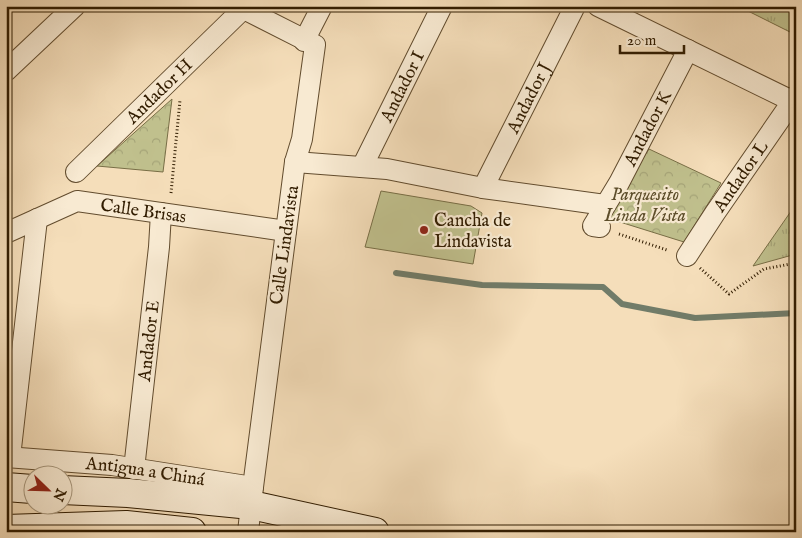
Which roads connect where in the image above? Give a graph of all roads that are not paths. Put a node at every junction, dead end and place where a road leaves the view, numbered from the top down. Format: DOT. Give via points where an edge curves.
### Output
graph roads {
  1 [pos="75,6"];
  2 [pos="322,6"];
  3 [pos="442,6"];
  4 [pos="575,6"];
  5 [pos="598,6"];
  6 [pos="240,8"];
  7 [pos="304,40"];
  8 [pos="688,50"];
  9 [pos="6,71"];
  10 [pos="794,98"];
  11 [pos="295,162"];
  12 [pos="362,168"];
  13 [pos="76,172"];
  14 [pos="482,188"];
  15 [pos="605,205"];
  16 [pos="165,206"];
  17 [pos="37,219"];
  18 [pos="600,227"];
  19 [pos="286,231"];
  20 [pos="6,233"];
  21 [pos="687,256"];
  22 [pos="8,457"];
  23 [pos="134,469"];
  24 [pos="6,488"];
  25 [pos="22,489"];
  26 [pos="72,490"];
  27 [pos="252,496"];
  28 [pos="192,499"];
  29 [pos="6,529"];
  30 [pos="187,531"];
  31 [pos="192,532"];
  32 [pos="248,532"];
  33 [pos="375,532"];
  1 -- 9 [label="street"];
  2 -- 7 [label="street"];
  3 -- 12 [label="street, Andador I"];
  4 -- 14 [label="street, Andador J"];
  5 -- 8 [label="street"];
  6 -- 7 [label="street"];
  6 -- 13 [label="street, Andador H"];
  7 -- 11 [label="street, Calle Lindavista" via="315,45 302,139"];
  8 -- 10 [label="street"];
  8 -- 15 [label="street, Andador K"];
  10 -- 21 [label="street, Andador L"];
  11 -- 12 [label="street"];
  11 -- 19 [label="street, Calle Lindavista"];
  12 -- 14 [label="street" via="387,169"];
  14 -- 15 [label="street"];
  15 -- 18 [label="street, Andador K" via="593,226"];
  16 -- 17 [label="street, Calle Brisas" via="77,201"];
  16 -- 19 [label="street, Calle Brisas"];
  16 -- 23 [label="street, Andador E"];
  17 -- 20 [label="street, Calle Brisas"];
  17 -- 22 [label="street"];
  19 -- 27 [label="street, Calle Lindavista"];
  22 -- 23 [label="street, Antigua a Chiná"];
  23 -- 27 [label="street, Antigua a Chiná"];
  24 -- 25 [label="main road"];
  26 -- 28 [label="main road"];
  27 -- 28 [label="main road"];
  27 -- 32 [label="street, Calle Lindavista"];
  27 -- 33 [label="main road"];
  28 -- 30 [label="street"];
  29 -- 30 [label="main road" via="126,525"];
  30 -- 31 [label="main road"];
}
